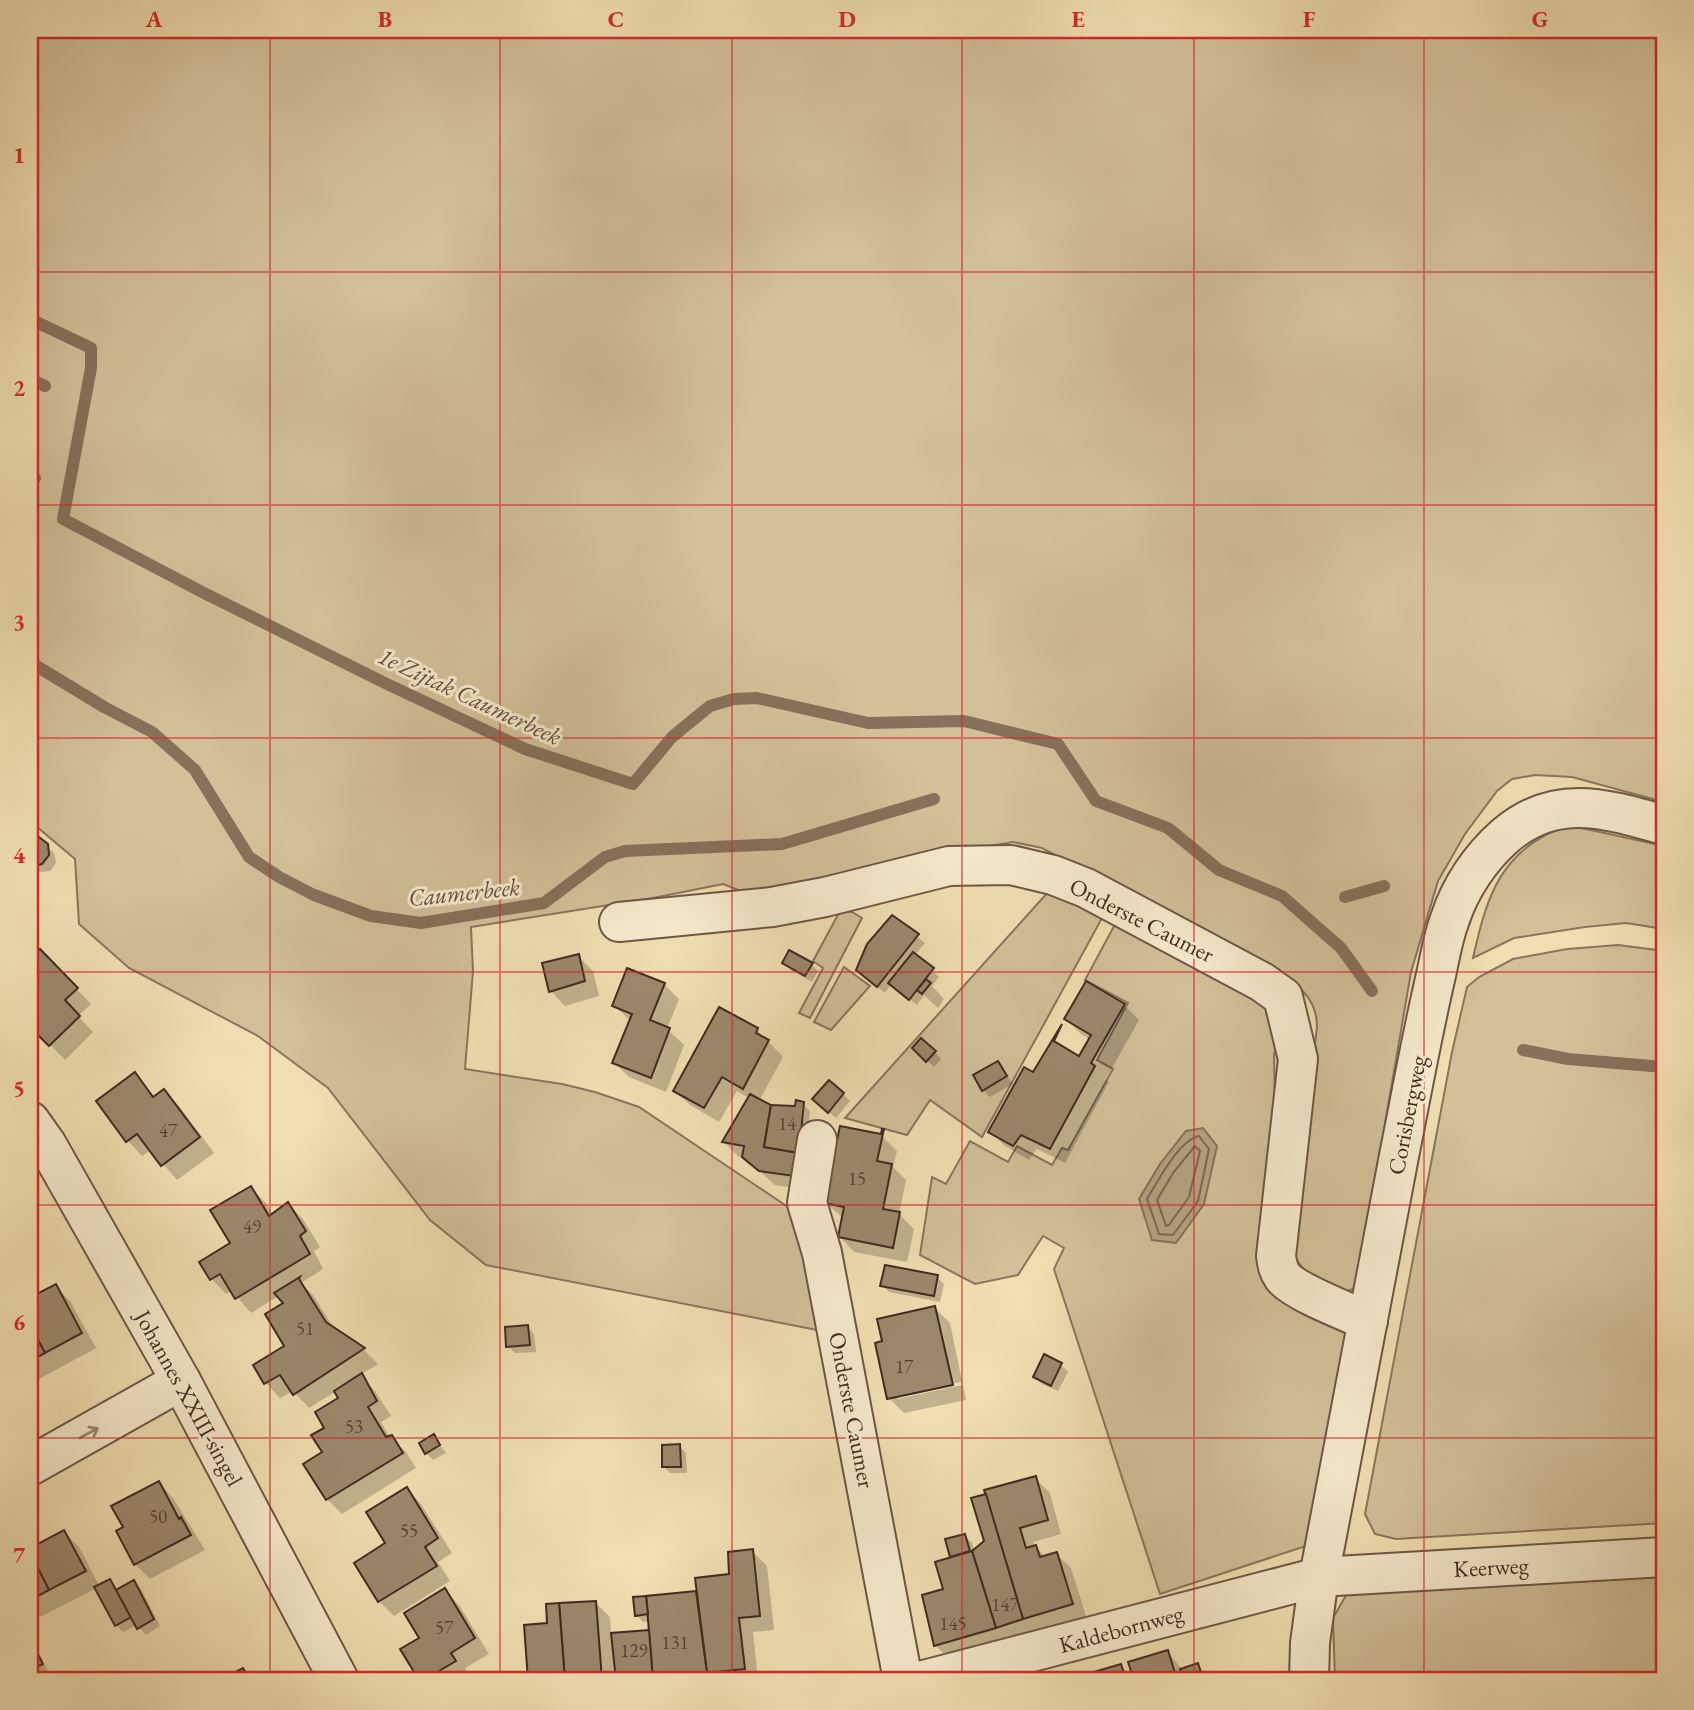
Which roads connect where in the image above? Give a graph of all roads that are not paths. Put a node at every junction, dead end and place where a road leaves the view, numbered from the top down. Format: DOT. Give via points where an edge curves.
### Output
graph roads {
  1 [pos="1664,825"];
  2 [pos="619,922"];
  3 [pos="30,1121"];
  4 [pos="817,1140"];
  5 [pos="1368,1321"];
  6 [pos="181,1381"];
  7 [pos="30,1466"];
  8 [pos="1664,1557"];
  9 [pos="1319,1577"];
  10 [pos="339,1680"];
  11 [pos="903,1680"];
  12 [pos="924,1680"];
  13 [pos="1309,1680"];
  1 -- 5 [label="street, Corisbergweg" via="1584,806 1551,810 1505,836 1480,862 1463,890 1450,918 1427,1012"];
  2 -- 5 [label="street, Onderste Caumer" via="772,907 949,866 1011,865 1086,888 1250,975 1283,997 1298,1059 1278,1268 1296,1287"];
  3 -- 6 [label="street, Johannes XXIII-singel"];
  4 -- 11 [label="street, Onderste Caumer" via="807,1203 822,1253"];
  5 -- 9 [label="street, Corisbergweg"];
  7 -- 6 [label="street, one-way"];
  6 -- 10 [label="street, Johannes XXIII-singel"];
  8 -- 9 [label="street, Keerweg"];
  9 -- 12 [label="street, Kaldebornweg"];
  9 -- 13 [label="street, Corisbergweg"];
}
